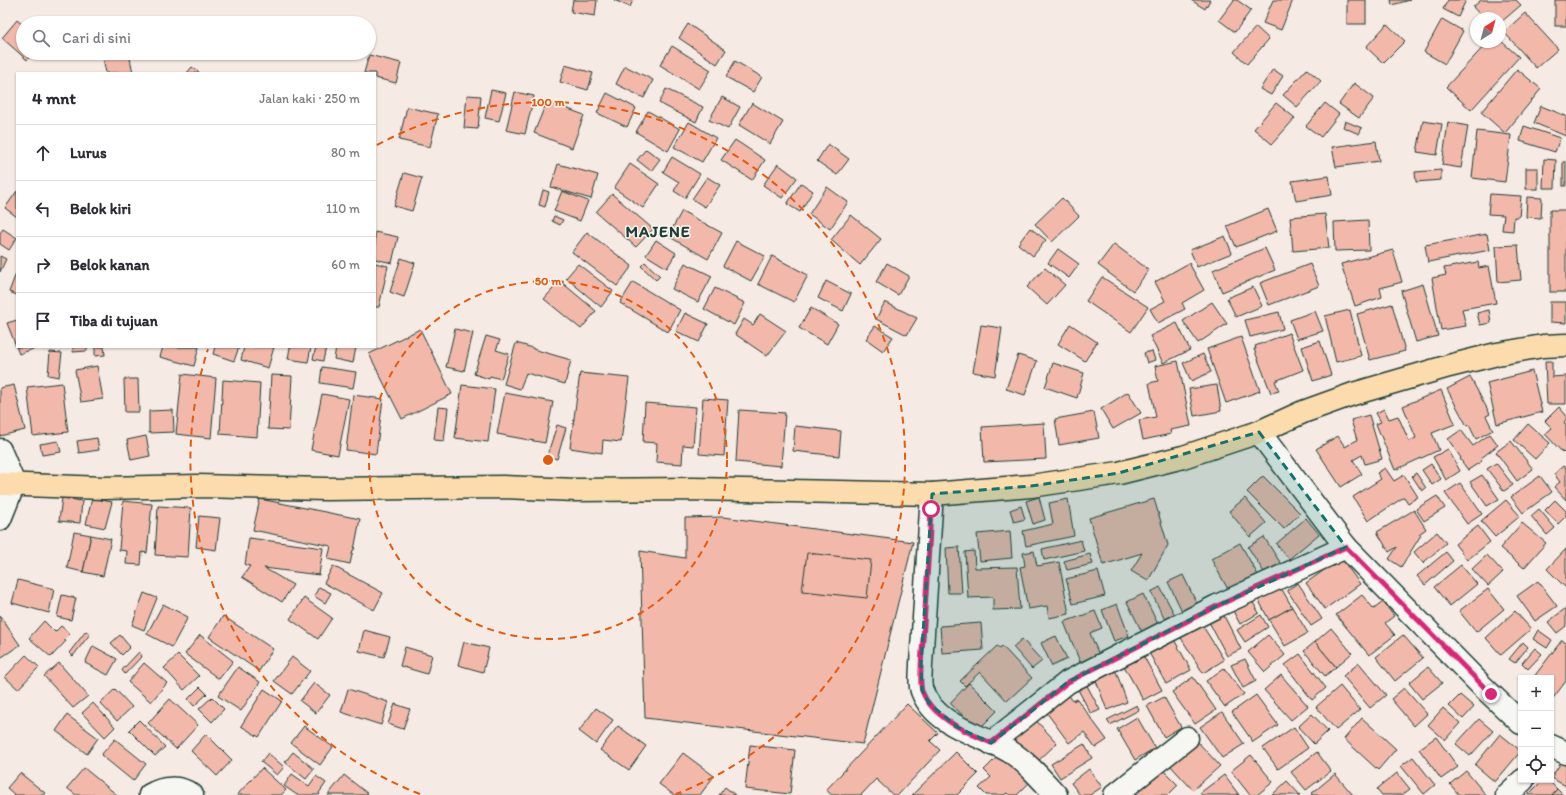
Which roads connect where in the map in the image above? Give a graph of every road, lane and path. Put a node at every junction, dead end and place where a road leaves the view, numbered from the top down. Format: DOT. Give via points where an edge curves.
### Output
graph roads {
  1 [pos="1566,345"];
  2 [pos="1258,432"];
  3 [pos="0,450"];
  4 [pos="7,484"];
  5 [pos="932,494"];
  6 [pos="0,519"];
  7 [pos="1346,547"];
  8 [pos="1518,719"];
  9 [pos="1188,738"];
  10 [pos="991,743"];
  11 [pos="1520,783"];
  12 [pos="150,795"];
  13 [pos="192,795"];
  14 [pos="1056,795"];
  15 [pos="1115,795"];
  16 [pos="1507,795"];
  1 -- 2 [label="highway" via="1497,354 1449,366 1353,394"];
  2 -- 5 [label="highway" via="1183,457 1119,473 1031,486"];
  2 -- 7 [label="street"];
  3 -- 4 [label="street"];
  4 -- 5 [label="highway" via="103,488 503,487"];
  4 -- 6 [label="street"];
  5 -- 10 [label="street" via="921,664 922,690 929,703 941,715 957,727"];
  7 -- 8 [label="street"];
  7 -- 10 [label="street" via="1217,606 1068,682"];
  9 -- 15 [label="street"];
  10 -- 14 [label="street" via="1009,752 1034,772"];
  11 -- 16 [label="street"];
  12 -- 13 [label="street" via="172,788"];
}
